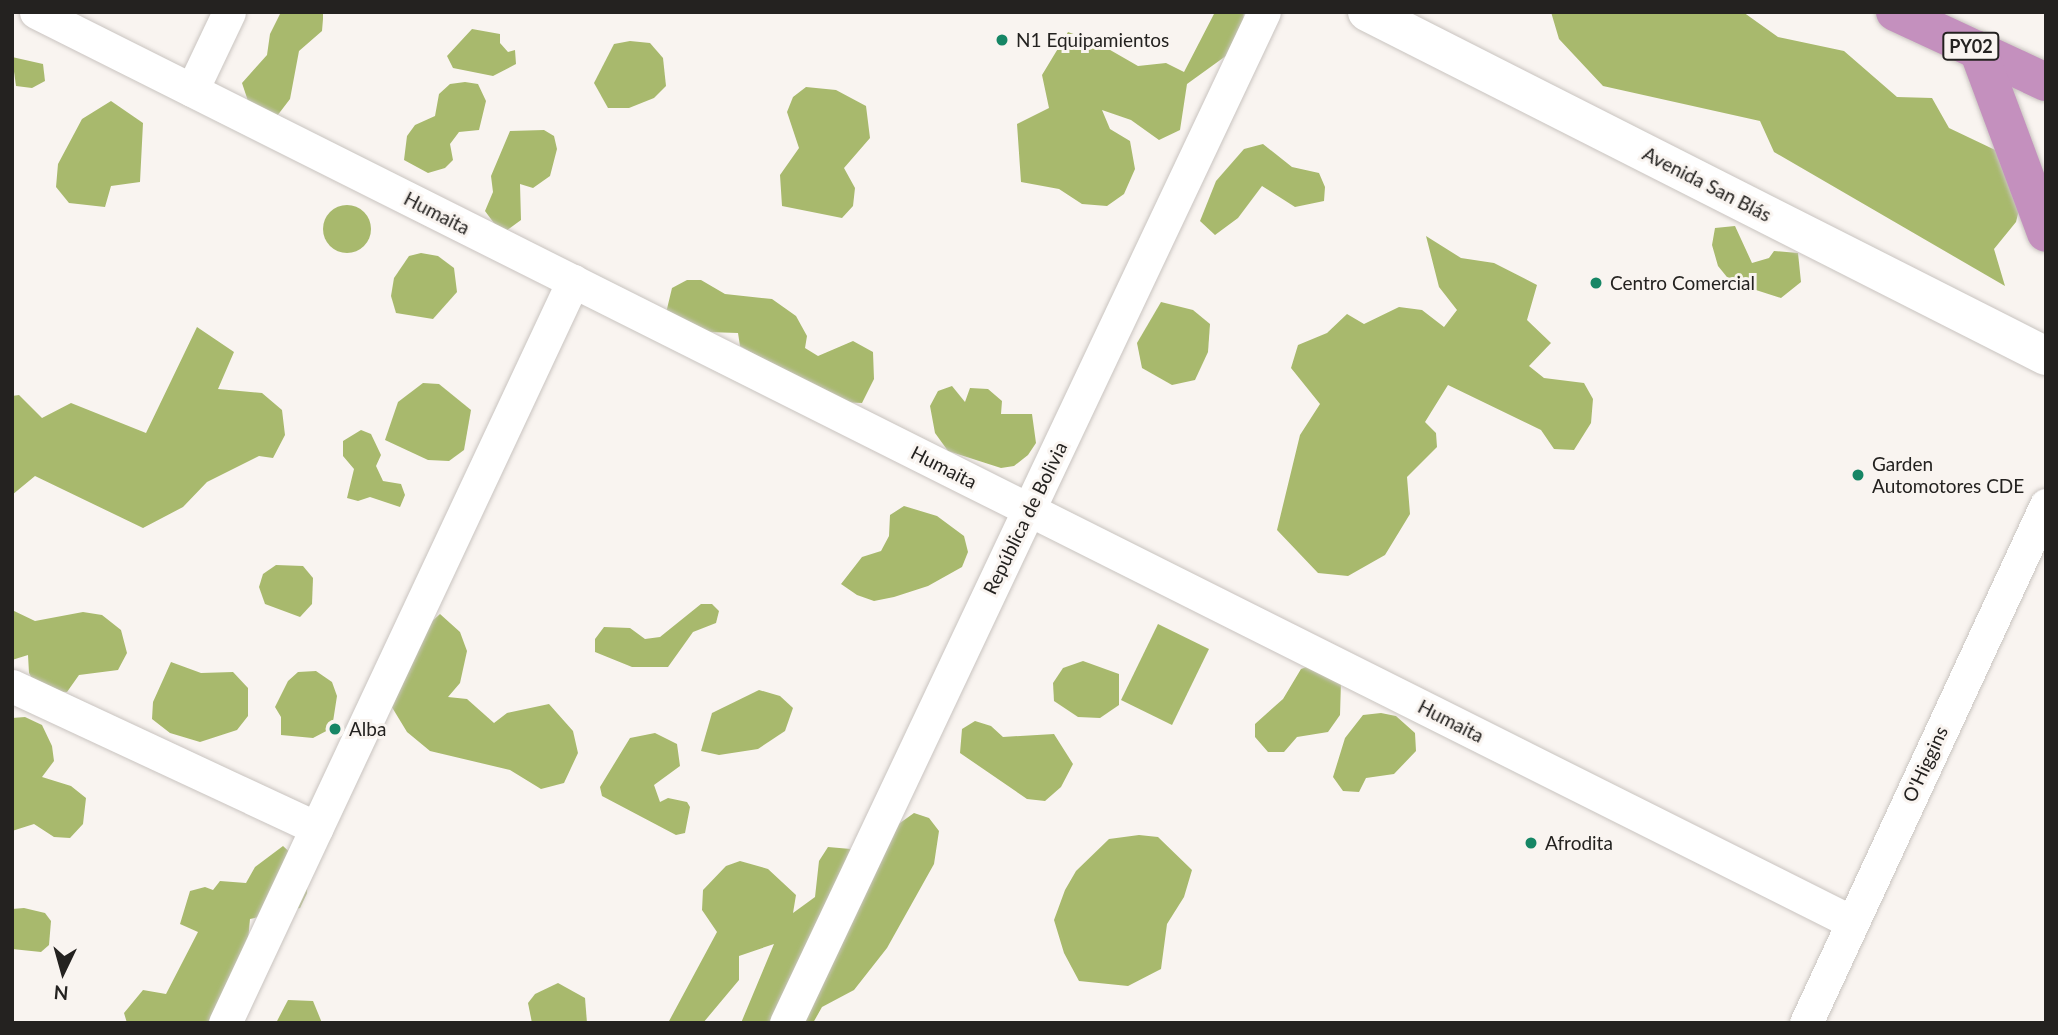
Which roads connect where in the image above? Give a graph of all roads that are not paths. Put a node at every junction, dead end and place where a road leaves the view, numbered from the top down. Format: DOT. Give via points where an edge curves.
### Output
graph roads {
  1 [pos="36,12"];
  2 [pos="229,12"];
  3 [pos="1264,12"];
  4 [pos="1367,12"];
  5 [pos="1895,12"];
  6 [pos="1978,50"];
  7 [pos="2046,82"];
  8 [pos="192,90"];
  9 [pos="2046,233"];
  10 [pos="573,281"];
  11 [pos="2046,356"];
  12 [pos="2046,505"];
  13 [pos="1030,510"];
  14 [pos="12,686"];
  15 [pos="316,828"];
  16 [pos="1852,922"];
  17 [pos="225,1023"];
  18 [pos="786,1023"];
  19 [pos="1805,1023"];
  1 -- 8 [label="street, Humaita"];
  2 -- 8 [label="street"];
  3 -- 13 [label="street, República de Bolivia"];
  4 -- 11 [label="street, Avenida San Blás"];
  5 -- 6 [label="highway, PY02"];
  6 -- 7 [label="highway, PY02"];
  6 -- 9 [label="highway"];
  8 -- 10 [label="street, Humaita"];
  10 -- 13 [label="street, Humaita"];
  10 -- 15 [label="street"];
  12 -- 16 [label="street, O'Higgins"];
  13 -- 16 [label="street, Humaita"];
  13 -- 18 [label="street, República de Bolivia"];
  14 -- 15 [label="street"];
  15 -- 17 [label="street"];
  16 -- 19 [label="street, O'Higgins"];
}
